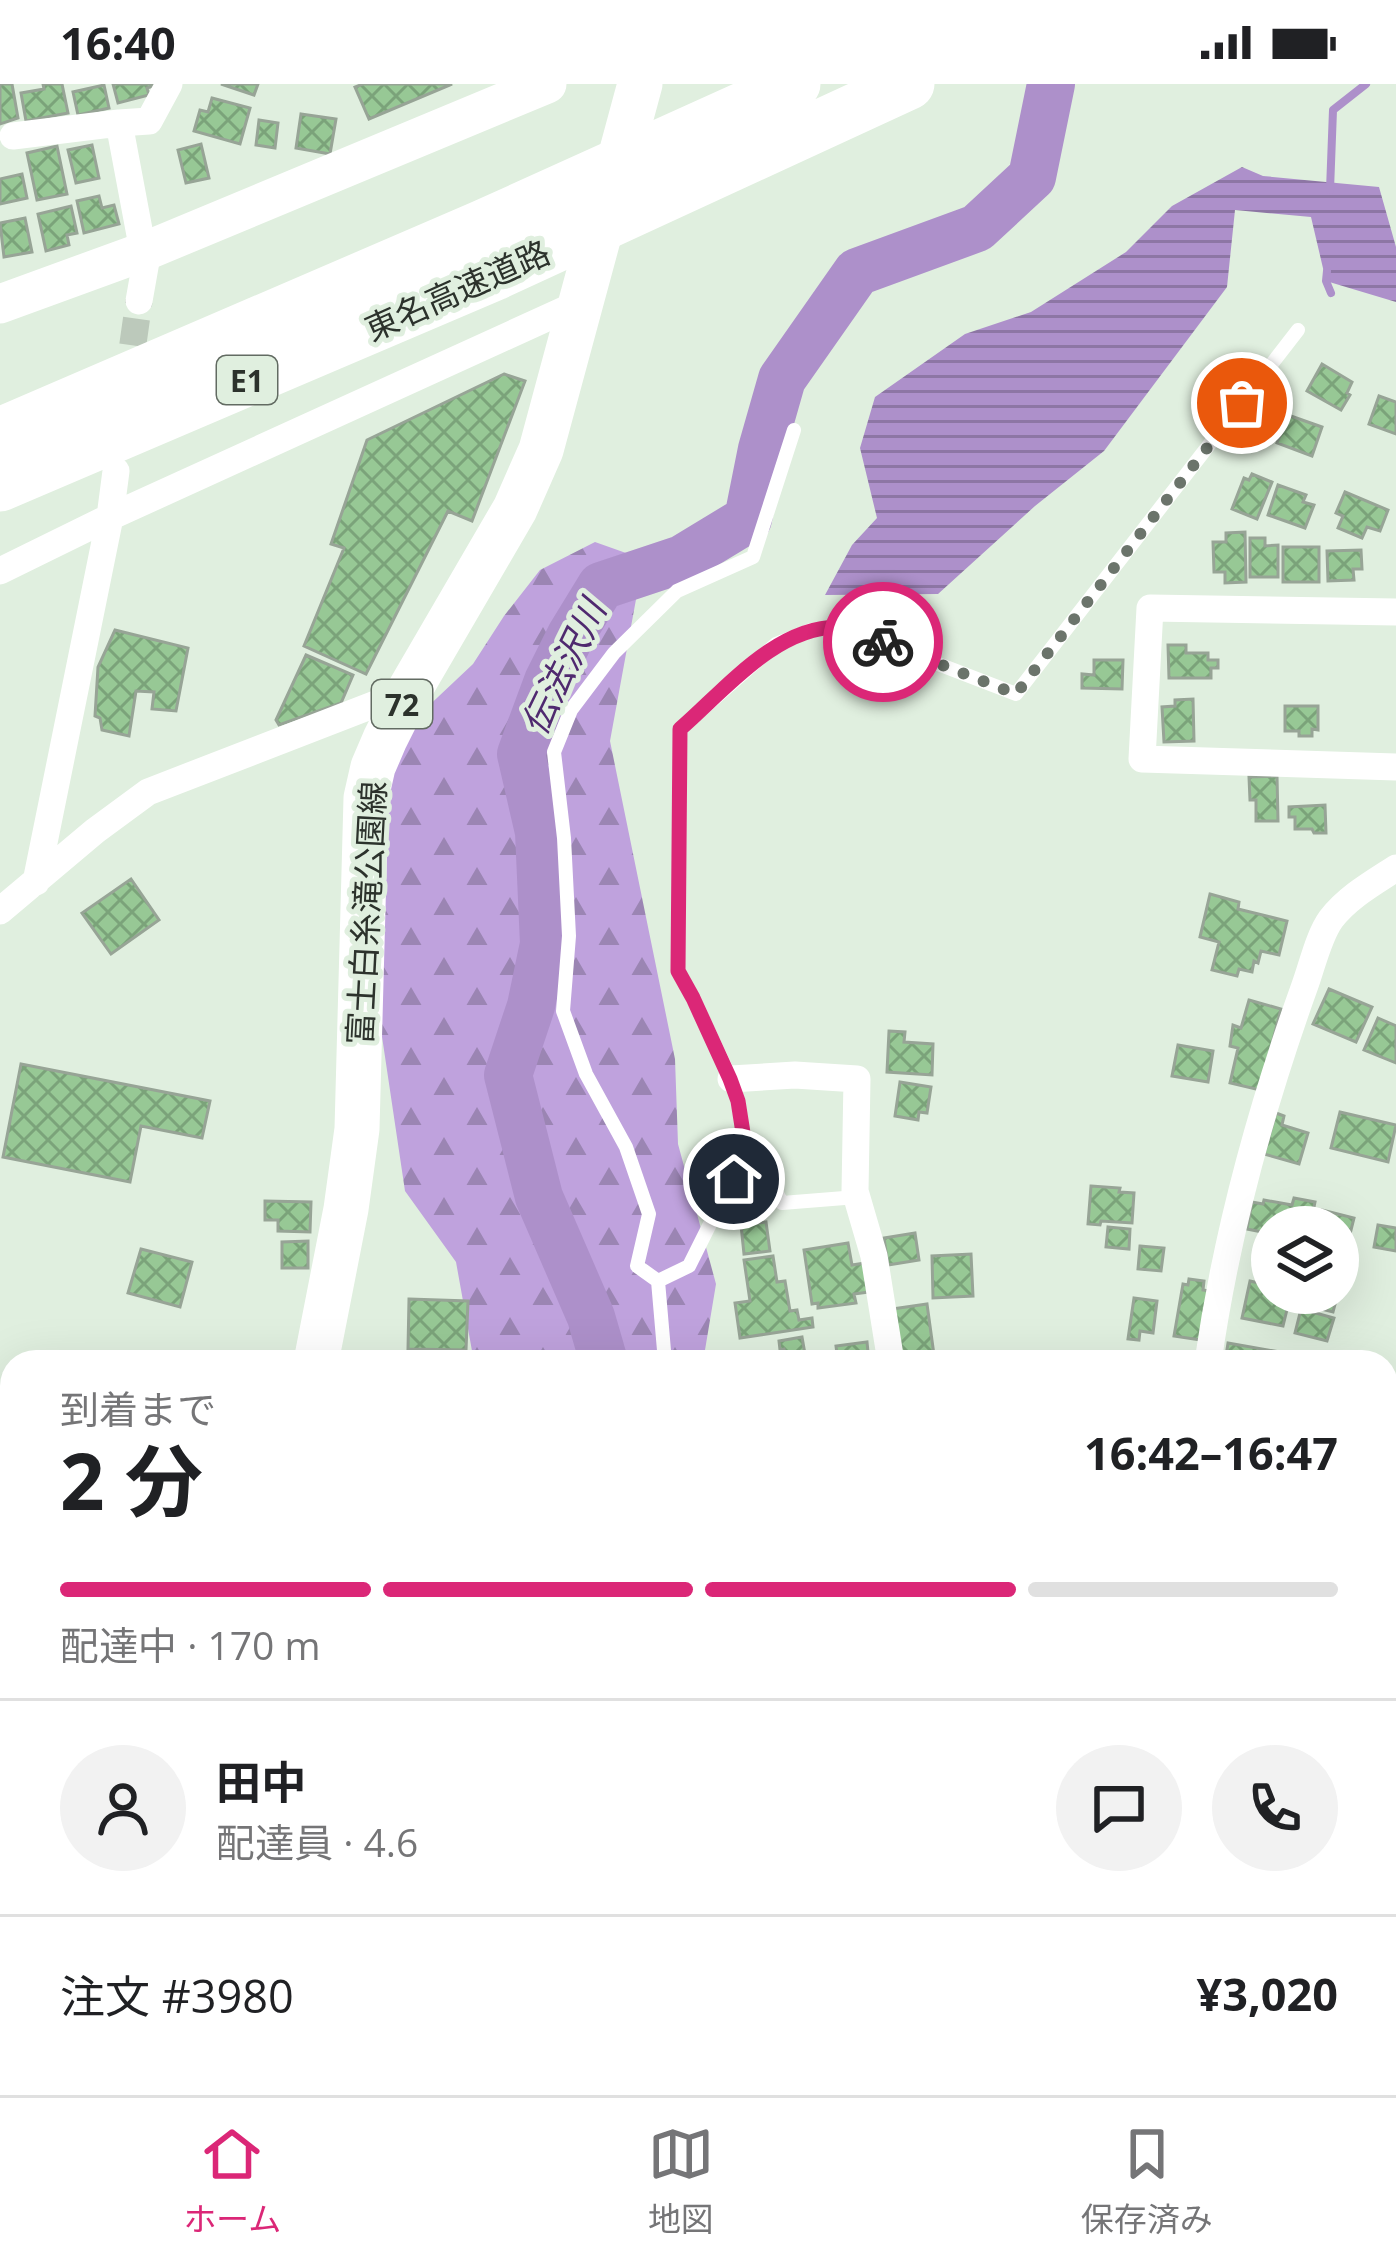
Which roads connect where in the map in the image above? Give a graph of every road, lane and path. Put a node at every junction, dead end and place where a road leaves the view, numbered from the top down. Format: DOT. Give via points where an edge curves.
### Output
graph roads {
  1 [pos="169,84"];
  2 [pos="548,84"];
  3 [pos="640,84"];
  4 [pos="795,84"];
  5 [pos="897,89"];
  6 [pos="119,123"];
  7 [pos="13,136"];
  8 [pos="146,250"];
  9 [pos="139,301"];
  10 [pos="584,301"];
  11 [pos="0,304"];
  12 [pos="1298,330"];
  13 [pos="117,382"];
  14 [pos="0,421"];
  15 [pos="794,430"];
  16 [pos="7,470"];
  17 [pos="116,471"];
  18 [pos="110,517"];
  19 [pos="0,571"];
  20 [pos="1396,612"];
  21 [pos="409,691"];
  22 [pos="1396,766"];
  23 [pos="1396,868"];
  24 [pos="36,882"];
  25 [pos="0,911"];
  26 [pos="730,1079"];
  27 [pos="746,1152"];
  28 [pos="857,1197"];
  29 [pos="658,1281"];
  30 [pos="318,1350"];
  31 [pos="663,1350"];
  32 [pos="889,1350"];
  33 [pos="1210,1350"];
  1 -- 6 [label="street" via="149,121"];
  2 -- 8 [label="street"];
  3 -- 10 [label="main road, 富士白糸滝公園線 / 72"];
  4 -- 13 [label="highway, 東名高速道路 / E1"];
  5 -- 16 [label="highway, 東名高速道路 / E1" via="495,275"];
  6 -- 7 [label="street"];
  6 -- 8 [label="street"];
  8 -- 9 [label="street"];
  8 -- 11 [label="street"];
  10 -- 18 [label="street"];
  10 -- 21 [label="main road, 富士白糸滝公園線 / 72" via="541,450 515,509"];
  12 -- 26 [label="lane" via="1016,694 842,627 812,630 776,644 680,729 678,971"];
  13 -- 14 [label="highway"];
  13 -- 16 [label="highway, 東名高速道路 / E1"];
  15 -- 29 [label="lane" via="753,557 677,591 614,653 571,710 554,752 569,936 563,1011 650,1214 637,1266"];
  17 -- 18 [label="street"];
  18 -- 19 [label="street"];
  18 -- 24 [label="street"];
  20 -- 22 [label="street" via="1150,608 1142,759"];
  21 -- 24 [label="street" via="148,792"];
  21 -- 30 [label="main road, 富士白糸滝公園線 / 72" via="366,798 357,1129"];
  23 -- 33 [label="street" via="1328,922 1248,1167"];
  24 -- 25 [label="street"];
  26 -- 27 [label="lane"];
  26 -- 28 [label="street" via="856,1079"];
  27 -- 28 [label="lane" via="758,1156 782,1203"];
  27 -- 29 [label="lane" via="689,1266"];
  28 -- 32 [label="street"];
  29 -- 31 [label="lane"];
}
